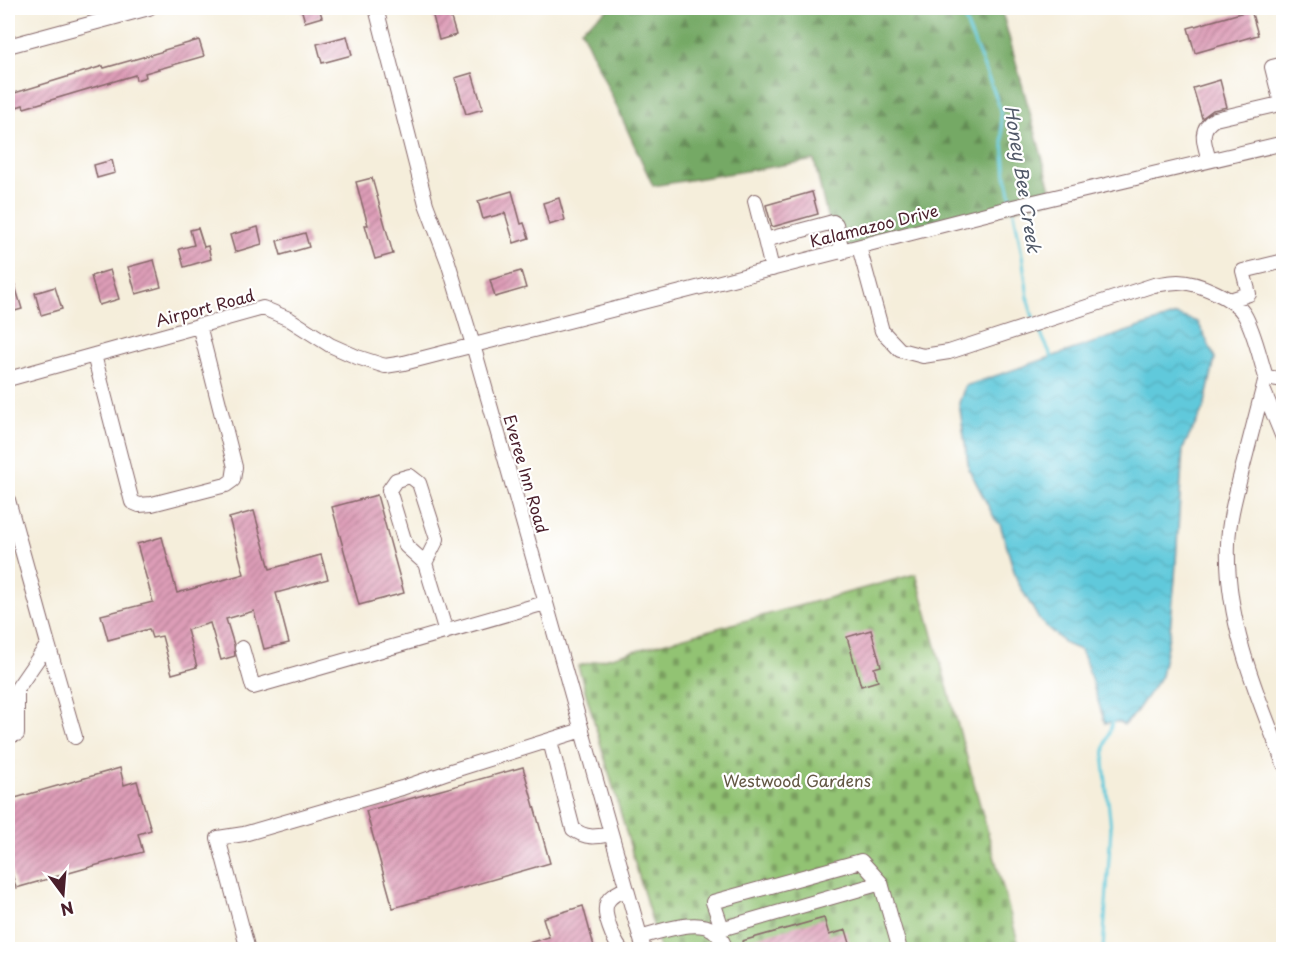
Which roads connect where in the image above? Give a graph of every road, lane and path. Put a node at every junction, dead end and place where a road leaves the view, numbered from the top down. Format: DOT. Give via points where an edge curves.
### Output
graph roads {
  1 [pos="148,8"];
  2 [pos="376,8"];
  3 [pos="8,46"];
  4 [pos="1284,64"];
  5 [pos="1282,103"];
  6 [pos="1284,143"];
  7 [pos="1209,160"];
  8 [pos="755,201"];
  9 [pos="765,240"];
  10 [pos="859,247"];
  11 [pos="842,252"];
  12 [pos="1284,261"];
  13 [pos="772,269"];
  14 [pos="1230,300"];
  15 [pos="199,326"];
  16 [pos="473,345"];
  17 [pos="94,355"];
  18 [pos="8,379"];
  19 [pos="1284,380"];
  20 [pos="1265,383"];
  21 [pos="1284,440"];
  22 [pos="8,500"];
  23 [pos="13,541"];
  24 [pos="425,563"];
  25 [pos="545,603"];
  26 [pos="446,632"];
  27 [pos="48,644"];
  28 [pos="243,648"];
  29 [pos="12,686"];
  30 [pos="582,730"];
  31 [pos="8,736"];
  32 [pos="75,737"];
  33 [pos="550,741"];
  34 [pos="1284,764"];
  35 [pos="611,834"];
  36 [pos="881,883"];
  37 [pos="626,888"];
  38 [pos="718,930"];
  39 [pos="642,943"];
  40 [pos="248,950"];
  41 [pos="621,950"];
  42 [pos="726,950"];
  43 [pos="900,950"];
  1 -- 3 [label="street"];
  2 -- 16 [label="street, Everee Inn Road" via="426,204"];
  4 -- 5 [label="street" via="1272,67"];
  5 -- 7 [label="street" via="1208,123 1203,135"];
  6 -- 7 [label="street, Kalamazoo Drive"];
  7 -- 10 [label="street, Kalamazoo Drive"];
  8 -- 9 [label="street"];
  9 -- 11 [label="street" via="833,222"];
  9 -- 13 [label="street"];
  10 -- 11 [label="street, Kalamazoo Drive"];
  10 -- 14 [label="street" via="882,331 900,350 923,356 949,352 1154,285 1179,282"];
  11 -- 13 [label="street, Kalamazoo Drive"];
  12 -- 14 [label="street" via="1243,271 1249,294"];
  13 -- 16 [label="street, Kalamazoo Drive"];
  14 -- 20 [label="street" via="1244,314"];
  15 -- 16 [label="street, Airport Road" via="263,308 290,319 330,345 385,366"];
  15 -- 17 [label="street, Airport Road"];
  15 -- 17 [label="street" via="235,467 233,480 226,485 152,504 132,502"];
  16 -- 25 [label="street, Everee Inn Road"];
  17 -- 18 [label="street, Airport Road"];
  19 -- 20 [label="street"];
  20 -- 21 [label="street"];
  20 -- 34 [label="street" via="1234,498 1228,542 1230,585 1253,686"];
  22 -- 23 [label="street"];
  23 -- 27 [label="street"];
  24 -- 24 [label="street" via="406,546 389,490 396,480 410,476 419,483 437,539"];
  24 -- 26 [label="street"];
  25 -- 26 [label="street"];
  25 -- 30 [label="street, Everee Inn Road"];
  26 -- 28 [label="street" via="253,687"];
  27 -- 29 [label="street"];
  27 -- 32 [label="street"];
  29 -- 31 [label="street" via="17,734"];
  30 -- 33 [label="street"];
  30 -- 35 [label="street, Everee Inn Road"];
  33 -- 35 [label="street" via="573,829 592,837"];
  33 -- 40 [label="street" via="402,788 219,838"];
  35 -- 37 [label="street, Everee Inn Road"];
  36 -- 38 [label="street"];
  36 -- 38 [label="street" via="861,861 713,902"];
  36 -- 43 [label="street"];
  37 -- 39 [label="street, Everee Inn Road"];
  37 -- 41 [label="street" via="606,903 614,939"];
  38 -- 39 [label="street" via="672,927"];
  38 -- 42 [label="street"];
}
